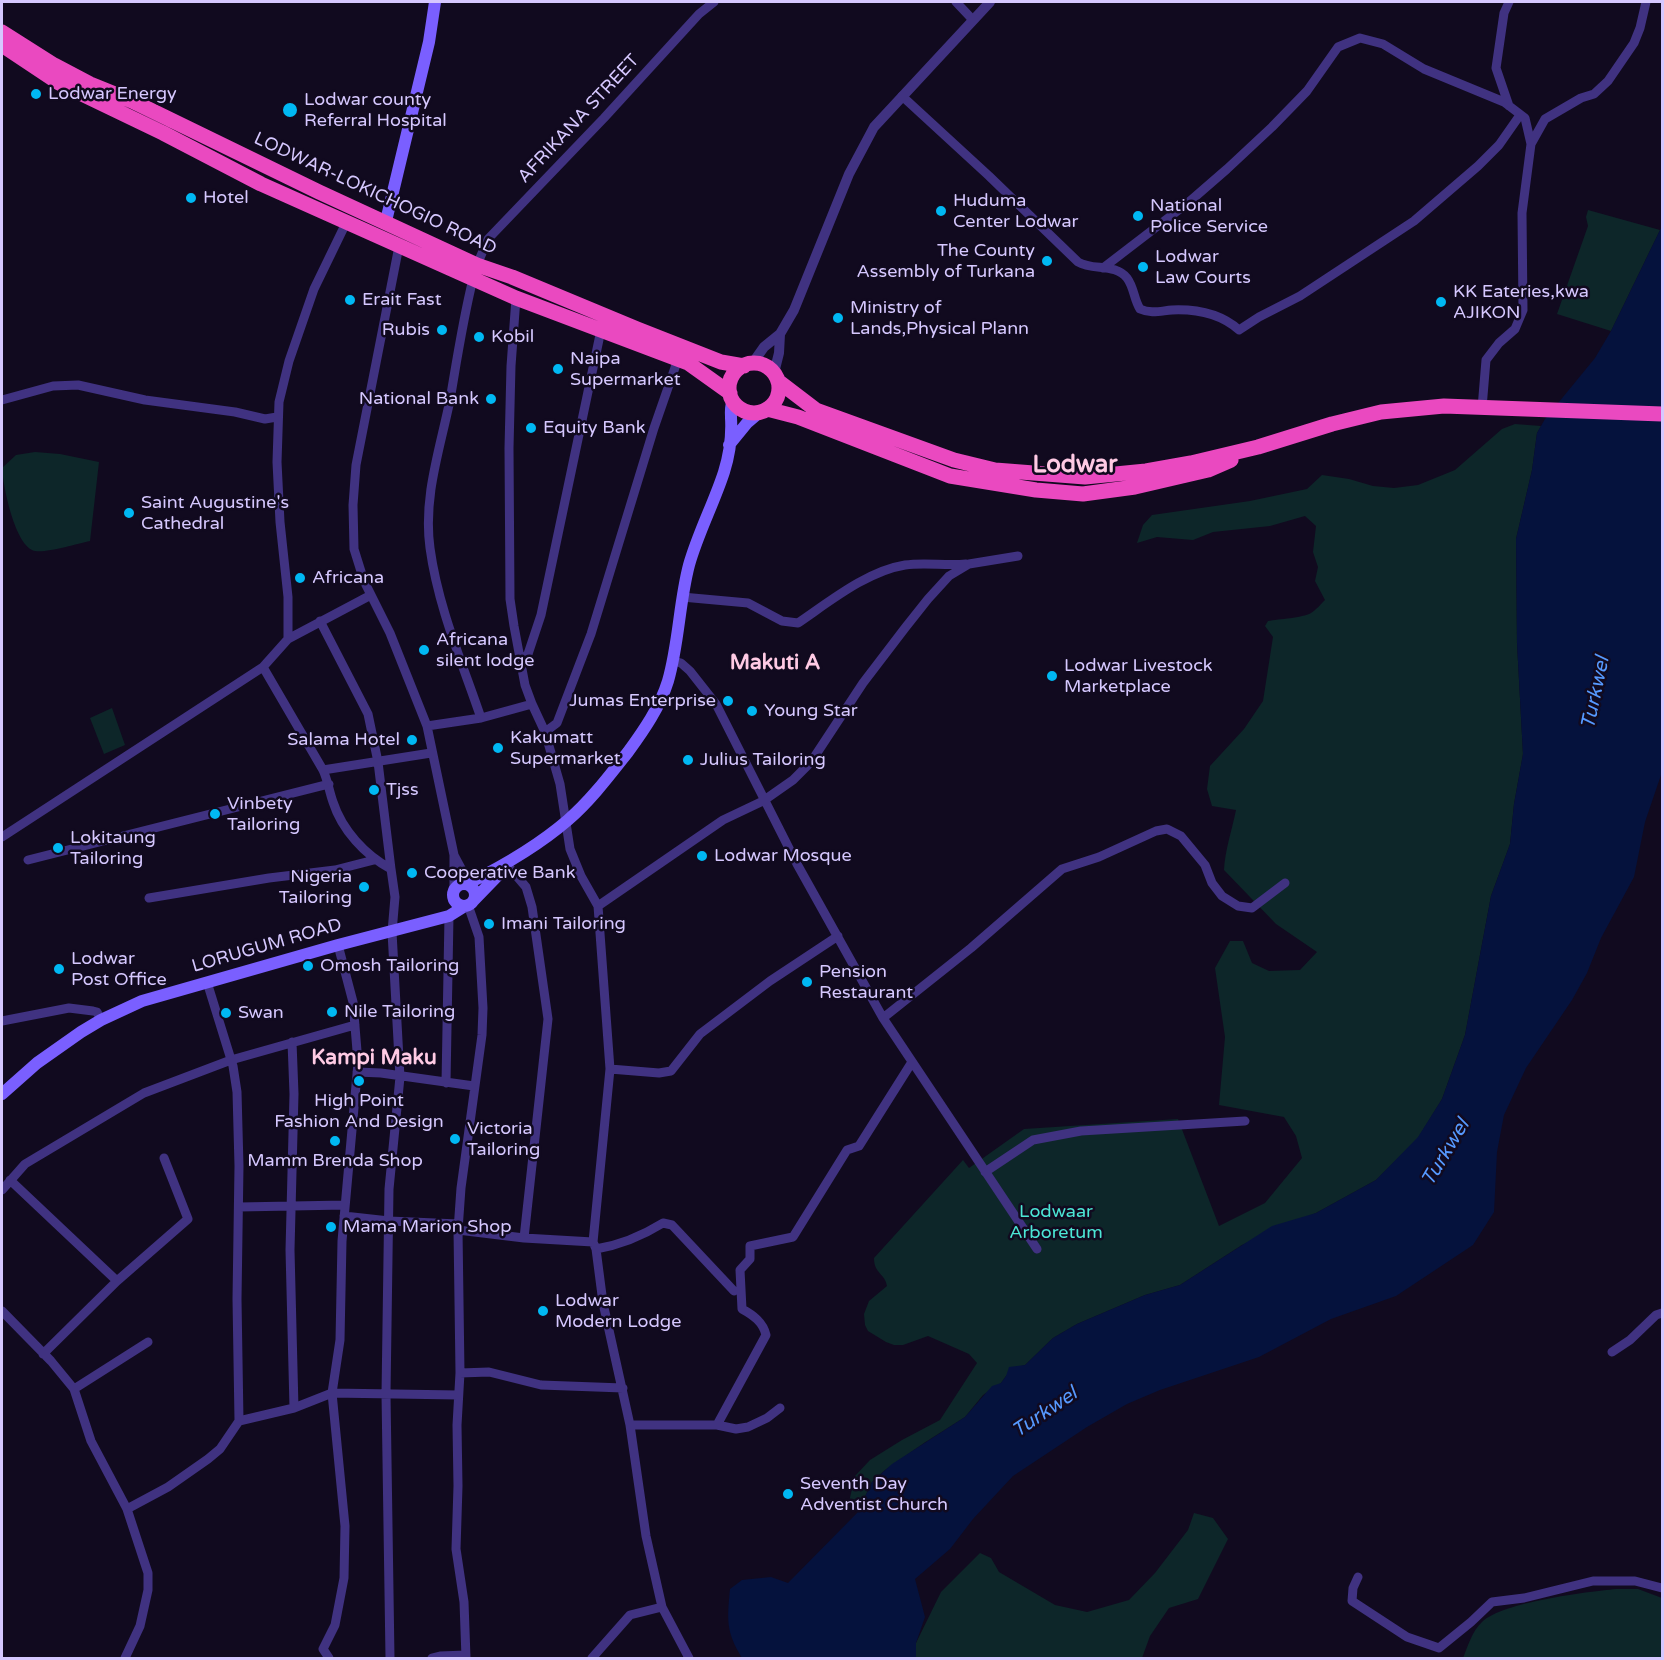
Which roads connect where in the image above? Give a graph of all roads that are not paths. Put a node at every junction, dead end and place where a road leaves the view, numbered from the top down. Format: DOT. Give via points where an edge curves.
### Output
graph roads {
  1 [pos="435,2"];
  2 [pos="714,2"];
  3 [pos="956,2"];
  4 [pos="990,2"];
  5 [pos="1509,2"];
  6 [pos="1646,2"];
  7 [pos="973,20"];
  8 [pos="2,32"];
  9 [pos="2,45"];
  10 [pos="902,96"];
  11 [pos="1510,107"];
  12 [pos="1520,115"];
  13 [pos="1531,144"];
  14 [pos="386,222"];
  15 [pos="346,223"];
  16 [pos="399,246"];
  17 [pos="1103,268"];
  18 [pos="475,272"];
  19 [pos="516,298"];
  20 [pos="601,330"];
  21 [pos="780,334"];
  22 [pos="678,359"];
  23 [pos="748,365"];
  24 [pos="776,377"];
  25 [pos="731,397"];
  26 [pos="2,400"];
  27 [pos="1482,408"];
  28 [pos="764,411"];
  29 [pos="1662,414"];
  30 [pos="277,417"];
  31 [pos="729,446"];
  32 [pos="1258,447"];
  33 [pos="1018,556"];
  34 [pos="969,564"];
  35 [pos="371,595"];
  36 [pos="682,597"];
  37 [pos="320,621"];
  38 [pos="288,639"];
  39 [pos="673,661"];
  40 [pos="520,663"];
  41 [pos="262,667"];
  42 [pos="532,705"];
  43 [pos="481,718"];
  44 [pos="427,726"];
  45 [pos="545,732"];
  46 [pos="431,753"];
  47 [pos="378,762"];
  48 [pos="322,770"];
  49 [pos="329,784"];
  50 [pos="763,801"];
  51 [pos="566,821"];
  52 [pos="2,837"];
  53 [pos="454,855"];
  54 [pos="28,860"];
  55 [pos="374,860"];
  56 [pos="510,863"];
  57 [pos="391,869"];
  58 [pos="469,883"];
  59 [pos="1285,884"];
  60 [pos="453,894"];
  61 [pos="149,898"];
  62 [pos="468,904"];
  63 [pos="598,906"];
  64 [pos="449,916"];
  65 [pos="427,921"];
  66 [pos="392,932"];
  67 [pos="838,936"];
  68 [pos="338,945"];
  69 [pos="207,982"];
  70 [pos="883,1018"];
  71 [pos="101,1020"];
  72 [pos="2,1021"];
  73 [pos="355,1025"];
  74 [pos="292,1042"];
  75 [pos="231,1060"];
  76 [pos="912,1062"];
  77 [pos="610,1069"];
  78 [pos="357,1072"];
  79 [pos="400,1077"];
  80 [pos="446,1083"];
  81 [pos="474,1086"];
  82 [pos="2,1094"];
  83 [pos="1245,1121"];
  84 [pos="164,1158"];
  85 [pos="985,1172"];
  86 [pos="10,1180"];
  87 [pos="2,1190"];
  88 [pos="292,1205"];
  89 [pos="345,1205"];
  90 [pos="238,1207"];
  91 [pos="344,1216"];
  92 [pos="389,1221"];
  93 [pos="458,1227"];
  94 [pos="524,1238"];
  95 [pos="594,1245"];
  96 [pos="1037,1249"];
  97 [pos="117,1281"];
  98 [pos="734,1291"];
  99 [pos="2,1311"];
  100 [pos="1662,1313"];
  101 [pos="148,1342"];
  102 [pos="1612,1352"];
  103 [pos="43,1354"];
  104 [pos="460,1373"];
  105 [pos="623,1388"];
  106 [pos="74,1389"];
  107 [pos="332,1393"];
  108 [pos="386,1394"];
  109 [pos="458,1395"];
  110 [pos="294,1408"];
  111 [pos="780,1408"];
  112 [pos="239,1420"];
  113 [pos="630,1425"];
  114 [pos="717,1425"];
  115 [pos="127,1509"];
  116 [pos="1358,1577"];
  117 [pos="1662,1588"];
  118 [pos="662,1606"];
  119 [pos="466,1657"];
  120 [pos="125,1659"];
  121 [pos="329,1659"];
  122 [pos="390,1659"];
  123 [pos="432,1659"];
  124 [pos="592,1659"];
  125 [pos="689,1659"];
  1 -- 14 [label="main road"];
  2 -- 18 [label="street, AFRIKANA STREET" via="488,239"];
  3 -- 7 [label="street"];
  4 -- 7 [label="street"];
  5 -- 11 [label="street" via="1496,68"];
  6 -- 13 [label="street" via="1638,35 1617,69 1594,94 1545,119"];
  7 -- 10 [label="street"];
  8 -- 14 [label="highway, LODWAR-LOKICHOGIO ROAD" via="90,84"];
  9 -- 15 [label="highway, LODWAR-LOKICHOGIO ROAD" via="59,83"];
  10 -- 17 [label="street" via="1078,262"];
  10 -- 21 [label="street" via="862,147 794,310"];
  11 -- 12 [label="street"];
  11 -- 17 [label="street" via="1424,69 1383,44 1360,38 1338,47 1307,90 1227,169"];
  12 -- 13 [label="street" via="1525,118"];
  12 -- 17 [label="street" via="1499,146 1414,221 1300,296 1239,330 1212,314 1180,310 1152,313 1140,309 1127,277"];
  13 -- 27 [label="street" via="1522,213 1523,310 1515,329 1486,360"];
  14 -- 18 [label="highway, LODWAR-LOKICHOGIO ROAD"];
  15 -- 16 [label="highway, LODWAR-LOKICHOGIO ROAD"];
  15 -- 30 [label="street" via="322,270 300,329 282,385"];
  16 -- 18 [label="highway, LODWAR-LOKICHOGIO ROAD"];
  16 -- 35 [label="street" via="354,486 354,549"];
  18 -- 19 [label="highway, LODWAR-LOKICHOGIO ROAD"];
  18 -- 23 [label="highway, LODWAR-LOKICHOGIO ROAD" via="512,277 721,362"];
  18 -- 43 [label="street, AFRIKANA STREET" via="429,498 428,524 437,587"];
  19 -- 20 [label="highway, LODWAR-LOKICHOGIO ROAD"];
  19 -- 40 [label="street" via="511,366 509,554 510,599"];
  20 -- 22 [label="highway, LODWAR-LOKICHOGIO ROAD"];
  20 -- 40 [label="street" via="541,615 528,654"];
  21 -- 23 [label="street"];
  21 -- 24 [label="street"];
  22 -- 25 [label="highway, LODWAR-LOKICHOGIO ROAD"];
  22 -- 45 [label="street" via="591,634 557,723"];
  23 -- 24 [label="highway" via="760,364"];
  23 -- 25 [label="highway" via="732,377"];
  24 -- 28 [label="highway" via="777,397"];
  24 -- 32 [label="highway" via="816,410 954,460 995,470 1085,477 1146,471"];
  25 -- 28 [label="highway" via="744,411"];
  25 -- 31 [label="main road"];
  26 -- 30 [label="street" via="53,386 78,385 146,400 265,419"];
  27 -- 29 [label="highway"];
  27 -- 32 [label="highway" via="1444,406 1381,412"];
  28 -- 31 [label="main road" via="747,423"];
  28 -- 32 [label="highway" via="798,417 951,476 1083,494 1208,470"];
  30 -- 38 [label="street"];
  31 -- 36 [label="main road"];
  33 -- 34 [label="street"];
  34 -- 36 [label="street" via="904,565 849,588 798,622 782,621 748,603"];
  34 -- 50 [label="street" via="949,576 928,599 863,682 811,762"];
  35 -- 37 [label="street"];
  35 -- 44 [label="street"];
  36 -- 39 [label="main road"];
  37 -- 38 [label="street"];
  37 -- 47 [label="street" via="368,714"];
  38 -- 41 [label="street"];
  39 -- 50 [label="street" via="690,671 716,705"];
  39 -- 51 [label="main road" via="662,698 644,729 605,782"];
  40 -- 42 [label="street"];
  41 -- 48 [label="street"];
  41 -- 52 [label="street"];
  42 -- 43 [label="street"];
  42 -- 45 [label="street"];
  43 -- 44 [label="street"];
  44 -- 46 [label="street"];
  45 -- 51 [label="street"];
  46 -- 47 [label="street"];
  46 -- 53 [label="street"];
  47 -- 48 [label="street"];
  47 -- 57 [label="street"];
  48 -- 49 [label="street"];
  49 -- 54 [label="street"];
  49 -- 55 [label="street" via="332,801 348,831"];
  50 -- 63 [label="street" via="723,820"];
  50 -- 67 [label="street"];
  51 -- 56 [label="main road"];
  51 -- 63 [label="street" via="570,849"];
  53 -- 58 [label="street"];
  53 -- 60 [label="street"];
  55 -- 57 [label="street"];
  55 -- 61 [label="street" via="335,870"];
  56 -- 58 [label="main road"];
  56 -- 62 [label="main road, LORUGUM ROAD"];
  56 -- 94 [label="street" via="526,887 532,908 548,1019"];
  57 -- 66 [label="street" via="395,897"];
  58 -- 60 [label="main road" via="460,885"];
  58 -- 62 [label="main road" via="474,891"];
  59 -- 70 [label="street" via="1252,908 1238,906 1216,890 1205,865 1181,836 1167,830 1156,831 1062,869"];
  60 -- 62 [label="main road" via="457,904"];
  60 -- 65 [label="main road" via="446,908"];
  62 -- 64 [label="main road, LORUGUM ROAD"];
  62 -- 81 [label="street" via="479,937 483,987 482,1035"];
  63 -- 77 [label="street"];
  64 -- 65 [label="main road, LORUGUM ROAD"];
  64 -- 80 [label="street"];
  65 -- 66 [label="main road, LORUGUM ROAD"];
  66 -- 68 [label="main road, LORUGUM ROAD"];
  66 -- 79 [label="street"];
  67 -- 70 [label="street"];
  67 -- 77 [label="street" via="709,1026 670,1071"];
  68 -- 69 [label="main road, LORUGUM ROAD"];
  68 -- 73 [label="street"];
  69 -- 71 [label="main road, LORUGUM ROAD" via="160,995"];
  69 -- 75 [label="street"];
  70 -- 76 [label="street"];
  71 -- 72 [label="street" via="97,1012 69,1008"];
  71 -- 82 [label="main road, LORUGUM ROAD" via="37,1063"];
  73 -- 74 [label="street"];
  73 -- 78 [label="street"];
  74 -- 75 [label="street"];
  74 -- 88 [label="street"];
  75 -- 86 [label="street" via="144,1093 25,1164"];
  75 -- 90 [label="street" via="237,1092"];
  76 -- 85 [label="street"];
  76 -- 114 [label="street" via="859,1146 847,1150 793,1237 750,1246 750,1259 740,1270 742,1309 756,1317 766,1335"];
  77 -- 95 [label="street"];
  78 -- 79 [label="street"];
  78 -- 89 [label="street"];
  79 -- 80 [label="street"];
  79 -- 92 [label="street"];
  80 -- 81 [label="street"];
  81 -- 93 [label="street"];
  83 -- 85 [label="street" via="1082,1131 1043,1138 1033,1140"];
  84 -- 97 [label="street" via="188,1219"];
  85 -- 96 [label="street"];
  86 -- 87 [label="street"];
  86 -- 97 [label="street"];
  88 -- 89 [label="street"];
  88 -- 90 [label="street"];
  88 -- 110 [label="street"];
  89 -- 91 [label="street"];
  90 -- 112 [label="street"];
  91 -- 92 [label="street"];
  91 -- 107 [label="street" via="340,1340"];
  92 -- 93 [label="street"];
  92 -- 108 [label="street"];
  93 -- 94 [label="street"];
  93 -- 104 [label="street"];
  94 -- 95 [label="street"];
  95 -- 98 [label="street" via="616,1246 663,1223 672,1225"];
  95 -- 105 [label="street"];
  97 -- 103 [label="street"];
  99 -- 103 [label="street"];
  100 -- 102 [label="street"];
  101 -- 106 [label="street"];
  103 -- 106 [label="street"];
  104 -- 105 [label="street" via="489,1372 541,1385"];
  104 -- 109 [label="street"];
  105 -- 113 [label="street"];
  106 -- 115 [label="street" via="91,1442"];
  107 -- 108 [label="street"];
  107 -- 110 [label="street"];
  107 -- 121 [label="street" via="345,1526 344,1578 335,1625 323,1649"];
  108 -- 109 [label="street"];
  108 -- 122 [label="street"];
  109 -- 119 [label="street" via="456,1549 464,1602"];
  110 -- 112 [label="street"];
  111 -- 114 [label="street" via="748,1427"];
  112 -- 115 [label="street" via="220,1449 208,1459"];
  113 -- 114 [label="street"];
  113 -- 118 [label="street" via="646,1536"];
  115 -- 120 [label="street" via="148,1573 148,1590 140,1626"];
  116 -- 117 [label="street" via="1352,1601 1407,1637 1439,1648 1492,1602 1593,1581 1635,1581"];
  118 -- 124 [label="street" via="630,1615"];
  118 -- 125 [label="street"];
  119 -- 123 [label="street"];
}
